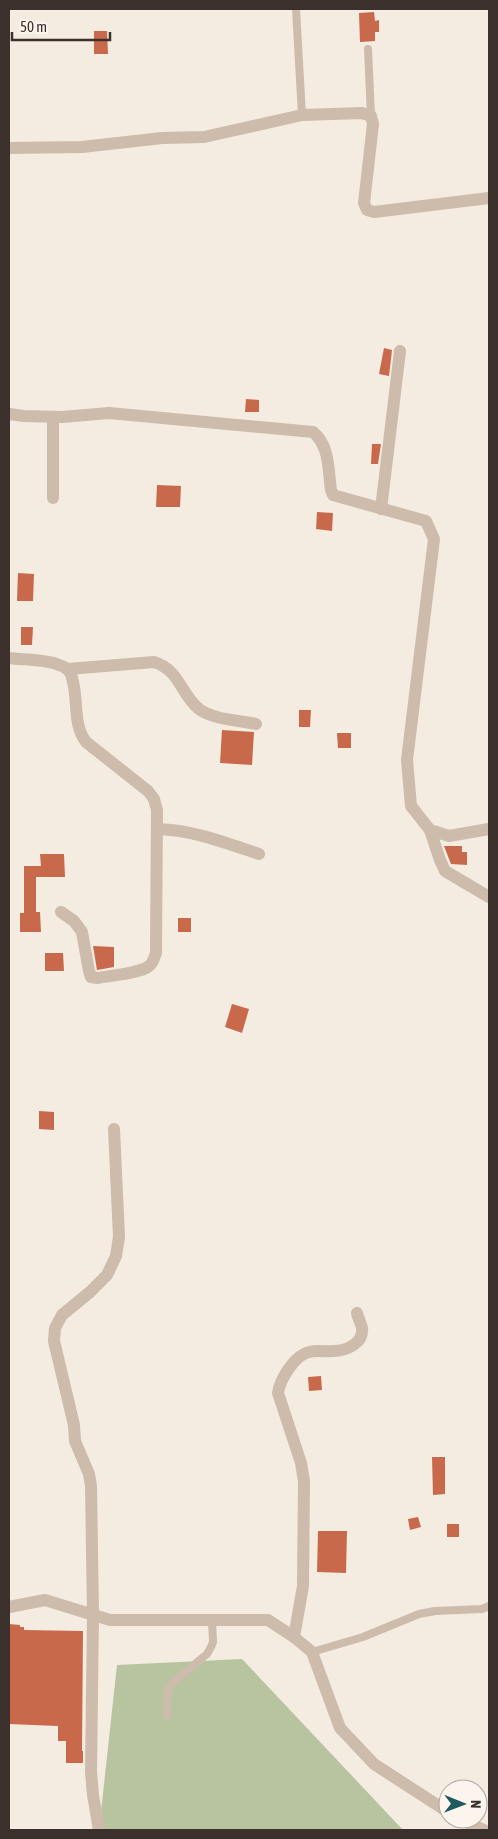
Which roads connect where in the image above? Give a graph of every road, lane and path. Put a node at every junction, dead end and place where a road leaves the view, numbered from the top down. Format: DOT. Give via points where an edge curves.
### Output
graph roads {
  1 [pos="296,9"];
  2 [pos="368,49"];
  3 [pos="302,115"];
  4 [pos="371,116"];
  5 [pos="9,148"];
  6 [pos="489,198"];
  7 [pos="400,351"];
  8 [pos="9,414"];
  9 [pos="53,416"];
  10 [pos="53,498"];
  11 [pos="381,509"];
  12 [pos="9,658"];
  13 [pos="68,669"];
  14 [pos="256,724"];
  15 [pos="158,829"];
  16 [pos="430,830"];
  17 [pos="489,830"];
  18 [pos="259,854"];
  19 [pos="489,897"];
  20 [pos="61,912"];
  21 [pos="114,1129"];
  22 [pos="357,1313"];
  23 [pos="489,1606"];
  24 [pos="9,1607"];
  25 [pos="93,1614"];
  26 [pos="212,1620"];
  27 [pos="294,1637"];
  28 [pos="312,1652"];
  29 [pos="167,1716"];
  30 [pos="438,1806"];
  31 [pos="99,1830"];
  1 -- 3 [label="lane"];
  2 -- 4 [label="lane"];
  3 -- 4 [label="street" via="362,113"];
  3 -- 5 [label="street" via="204,137 82,147"];
  4 -- 6 [label="street" via="373,124 364,203 367,210 374,212"];
  7 -- 11 [label="street"];
  8 -- 9 [label="street"];
  9 -- 10 [label="street"];
  9 -- 11 [label="street" via="110,413 313,432 325,447 333,495"];
  11 -- 16 [label="street" via="426,521 434,539 407,760 411,806"];
  12 -- 13 [label="street" via="58,664"];
  13 -- 14 [label="street" via="154,662 172,672 197,707 208,715"];
  13 -- 15 [label="street" via="80,734 148,791 157,810"];
  15 -- 18 [label="street" via="192,833"];
  15 -- 20 [label="street" via="156,953 149,966 142,970 91,977 82,932"];
  16 -- 17 [label="street" via="449,836"];
  16 -- 19 [label="street" via="445,870"];
  21 -- 25 [label="street" via="119,1238 116,1256 107,1275 62,1315 55,1328 54,1341 75,1441 91,1486"];
  22 -- 27 [label="street" via="362,1335 356,1343 336,1351 303,1354 279,1385 278,1393 304,1481 303,1586"];
  23 -- 28 [label="lane" via="419,1614 363,1637"];
  24 -- 25 [label="street" via="45,1600"];
  25 -- 26 [label="street" via="110,1620"];
  25 -- 31 [label="street" via="91,1772"];
  26 -- 27 [label="street" via="268,1620"];
  26 -- 29 [label="lane" via="211,1647 168,1689"];
  27 -- 28 [label="street"];
  28 -- 30 [label="street" via="340,1728 374,1764"];
}
